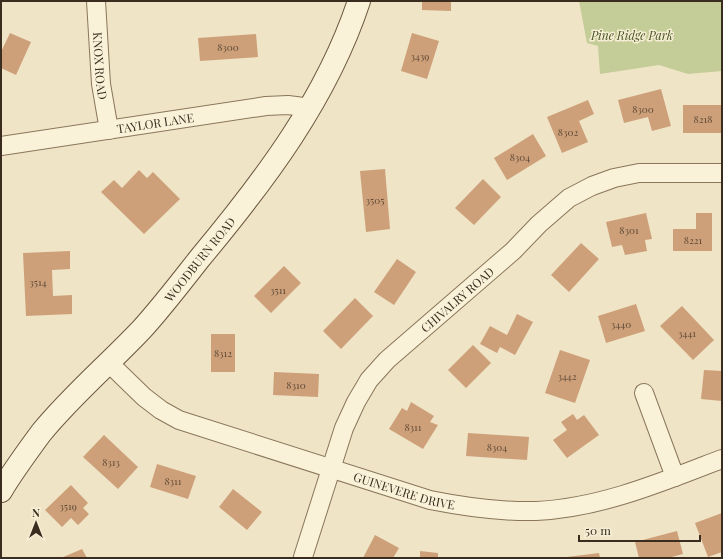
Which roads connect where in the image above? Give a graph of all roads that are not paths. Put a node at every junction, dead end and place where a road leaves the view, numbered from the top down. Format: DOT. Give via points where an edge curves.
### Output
graph roads {
  1 [pos="96,1"];
  2 [pos="359,1"];
  3 [pos="311,108"];
  4 [pos="109,130"];
  5 [pos="1,146"];
  6 [pos="722,173"];
  7 [pos="109,363"];
  8 [pos="644,393"];
  9 [pos="722,459"];
  10 [pos="331,469"];
  11 [pos="675,477"];
  12 [pos="1,491"];
  13 [pos="303,557"];
  1 -- 4 [label="street, KNOX ROAD" via="101,84"];
  2 -- 3 [label="street, WOODBURN ROAD" via="352,24"];
  3 -- 4 [label="street, TAYLOR LANE" via="266,106"];
  3 -- 7 [label="street, WOODBURN ROAD" via="230,222 142,328"];
  4 -- 5 [label="street, TAYLOR LANE"];
  6 -- 10 [label="street, CHIVALRY ROAD" via="639,173 614,178 592,186 558,206 513,251 387,360 369,380 344,428"];
  7 -- 10 [label="street, GUINEVERE DRIVE" via="144,397 160,410 179,420"];
  7 -- 12 [label="street, WOODBURN ROAD" via="42,433"];
  8 -- 11 [label="street"];
  9 -- 11 [label="street, GUINEVERE DRIVE"];
  10 -- 11 [label="street, GUINEVERE DRIVE" via="430,500 466,508 501,511 536,511 574,506 637,491"];
  10 -- 13 [label="street, CHIVALRY ROAD"];
}
